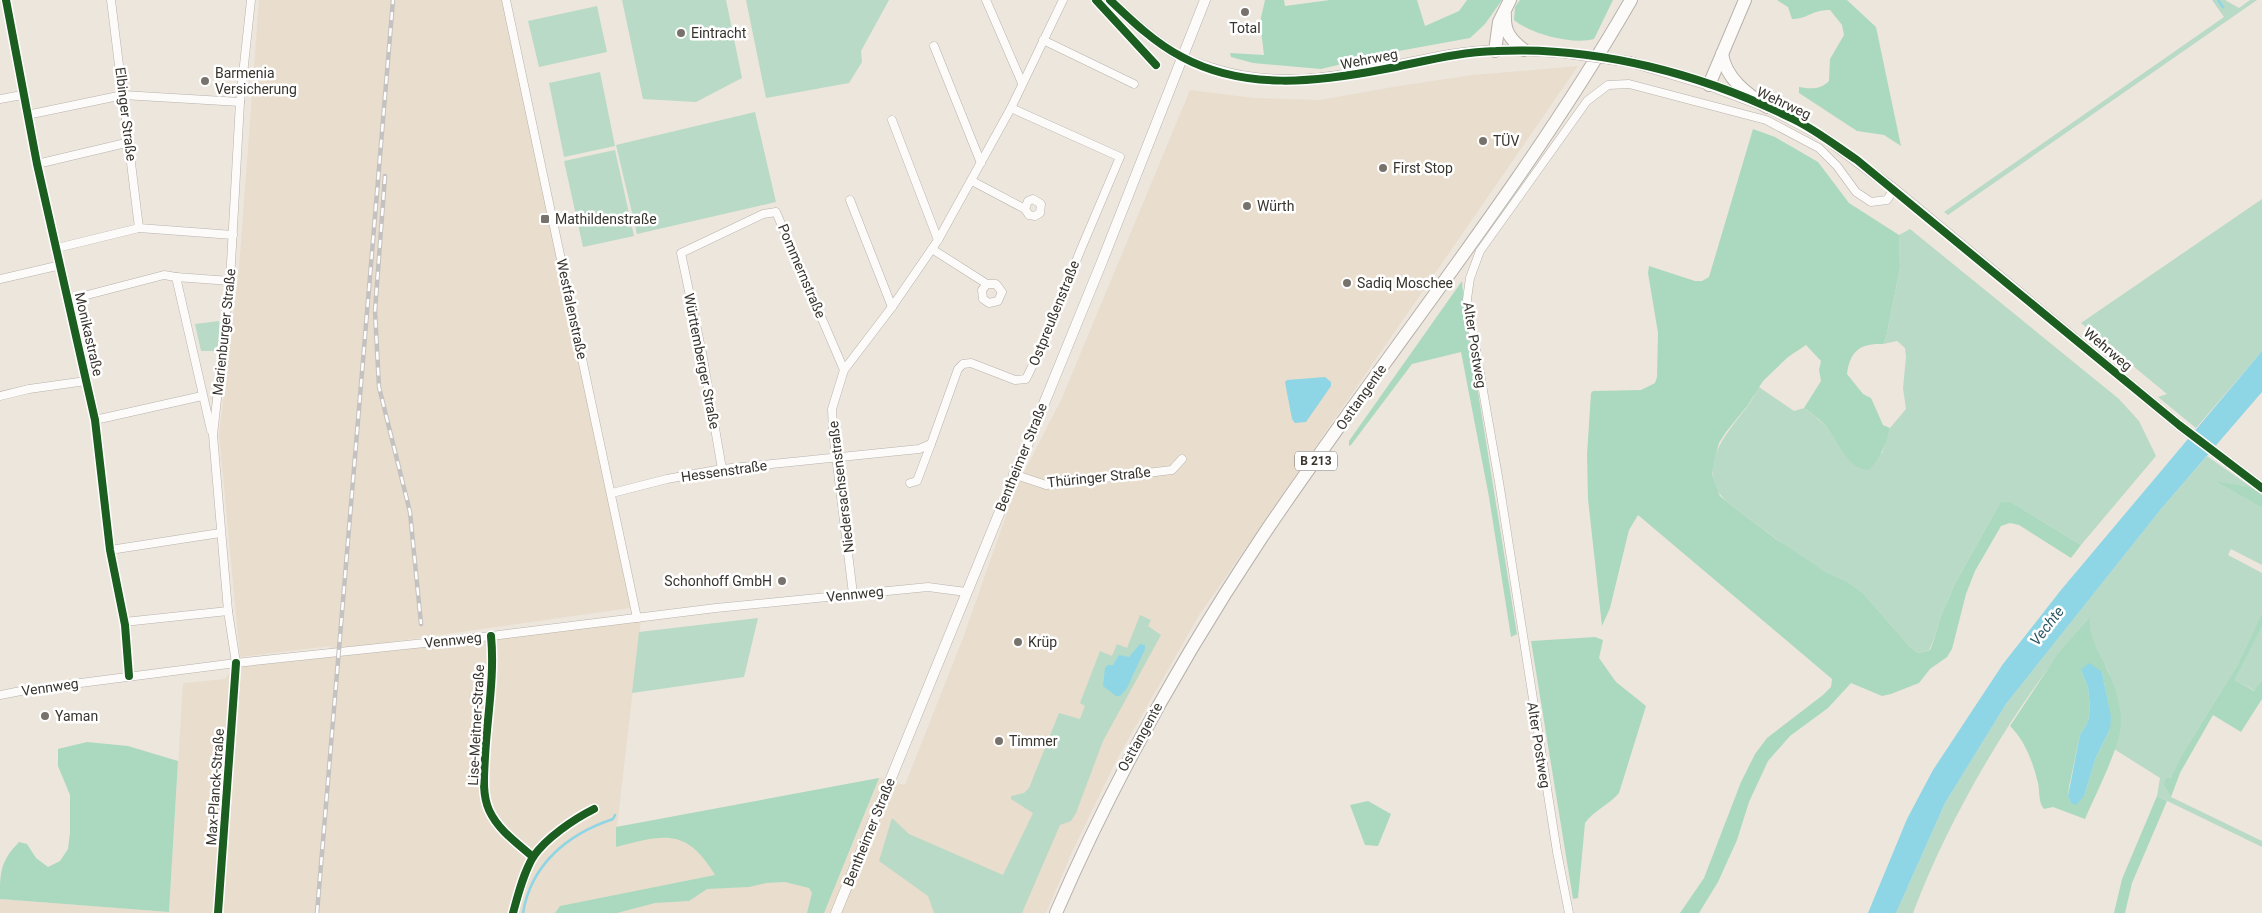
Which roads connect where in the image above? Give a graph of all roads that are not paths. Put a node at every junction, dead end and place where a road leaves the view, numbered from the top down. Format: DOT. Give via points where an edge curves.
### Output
graph roads {
  1 [pos="6,0"];
  2 [pos="111,0"];
  3 [pos="251,0"];
  4 [pos="506,0"];
  5 [pos="986,0"];
  6 [pos="1063,0"];
  7 [pos="1110,0"];
  8 [pos="1205,0"];
  9 [pos="1631,0"];
  10 [pos="1745,0"];
  11 [pos="1507,4"];
  12 [pos="1043,40"];
  13 [pos="934,46"];
  14 [pos="1495,50"];
  15 [pos="1524,50"];
  16 [pos="1722,54"];
  17 [pos="1183,58"];
  18 [pos="1022,83"];
  19 [pos="1134,84"];
  20 [pos="1709,85"];
  21 [pos="22,95"];
  22 [pos="123,95"];
  23 [pos="0,99"];
  24 [pos="240,102"];
  25 [pos="1767,107"];
  26 [pos="1011,108"];
  27 [pos="27,115"];
  28 [pos="892,120"];
  29 [pos="130,142"];
  30 [pos="981,163"];
  31 [pos="36,164"];
  32 [pos="972,182"];
  33 [pos="1894,189"];
  34 [pos="850,200"];
  35 [pos="1024,209"];
  36 [pos="139,228"];
  37 [pos="233,234"];
  38 [pos="938,240"];
  39 [pos="57,248"];
  40 [pos="932,249"];
  41 [pos="681,253"];
  42 [pos="61,265"];
  43 [pos="176,277"];
  44 [pos="0,279"];
  45 [pos="230,281"];
  46 [pos="987,284"];
  47 [pos="68,300"];
  48 [pos="892,308"];
  49 [pos="844,370"];
  50 [pos="86,381"];
  51 [pos="0,396"];
  52 [pos="202,396"];
  53 [pos="95,420"];
  54 [pos="213,435"];
  55 [pos="931,444"];
  56 [pos="837,457"];
  57 [pos="1182,459"];
  58 [pos="722,470"];
  59 [pos="1013,474"];
  60 [pos="910,483"];
  61 [pos="2262,488"];
  62 [pos="612,493"];
  63 [pos="220,533"];
  64 [pos="110,550"];
  65 [pos="966,592"];
  66 [pos="853,594"];
  67 [pos="228,610"];
  68 [pos="637,618"];
  69 [pos="124,622"];
  70 [pos="491,636"];
  71 [pos="236,663"];
  72 [pos="129,676"];
  73 [pos="0,695"];
  74 [pos="594,809"];
  75 [pos="533,857"];
  76 [pos="218,913"];
  77 [pos="513,913"];
  78 [pos="836,913"];
  79 [pos="1056,913"];
  80 [pos="1569,913"];
  1 -- 21 [label="street, Monikastraße"];
  2 -- 22 [label="street, Elbinger Straße"];
  3 -- 24 [label="street, Marienburger Straße"];
  4 -- 62 [label="street, Westfalenstraße"];
  5 -- 18 [label="street"];
  6 -- 12 [label="street, Niedersachsenstraße"];
  7 -- 17 [label="street, Wehrweg" via="1152,37"];
  8 -- 17 [label="street, Bentheimer Straße"];
  9 -- 79 [label="main road, Osttangente / B 213" via="1525,167 1268,528 1209,617 1123,768"];
  10 -- 16 [label="main road"];
  11 -- 14 [label="main road"];
  11 -- 15 [label="main road" via="1504,25 1509,36"];
  12 -- 18 [label="street, Niedersachsenstraße"];
  12 -- 19 [label="street"];
  13 -- 30 [label="street"];
  14 -- 15 [label="street, Wehrweg"];
  14 -- 17 [label="street, Wehrweg" via="1450,55 1325,80 1295,81 1232,74"];
  15 -- 20 [label="street, Wehrweg, bridge" via="1631,62"];
  16 -- 20 [label="main road"];
  16 -- 25 [label="main road" via="1735,81 1748,95"];
  17 -- 59 [label="street, Bentheimer Straße"];
  18 -- 26 [label="street, Niedersachsenstraße"];
  20 -- 25 [label="street, Wehrweg"];
  21 -- 23 [label="street"];
  21 -- 27 [label="street, Monikastraße"];
  22 -- 24 [label="street"];
  22 -- 27 [label="street"];
  22 -- 29 [label="street, Elbinger Straße"];
  24 -- 37 [label="street, Marienburger Straße"];
  25 -- 33 [label="street, Wehrweg" via="1824,137"];
  26 -- 30 [label="street, Niedersachsenstraße"];
  26 -- 55 [label="street, Ostpreußenstraße" via="1120,157 1030,375 1026,379 1015,380 971,363 964,364 958,369"];
  27 -- 31 [label="street, Monikastraße"];
  28 -- 38 [label="street"];
  29 -- 31 [label="street"];
  29 -- 36 [label="street, Elbinger Straße"];
  30 -- 32 [label="street, Niedersachsenstraße"];
  31 -- 39 [label="street, Monikastraße"];
  32 -- 35 [label="street"];
  32 -- 38 [label="street, Niedersachsenstraße"];
  33 -- 61 [label="street, Wehrweg" via="2218,456"];
  33 -- 80 [label="street, Alter Postweg" via="1887,200 1871,202 1856,192 1824,152 1766,120 1618,83 1599,90 1587,101 1474,263 1467,299 1499,482 1556,852"];
  34 -- 48 [label="street"];
  36 -- 37 [label="street"];
  36 -- 39 [label="street"];
  37 -- 45 [label="street, Marienburger Straße"];
  38 -- 40 [label="street, Niedersachsenstraße"];
  39 -- 42 [label="street, Monikastraße"];
  40 -- 46 [label="street"];
  40 -- 48 [label="street, Niedersachsenstraße"];
  41 -- 49 [label="street, Pommernstraße" via="763,214 776,212"];
  41 -- 58 [label="street, Württemberger Straße"];
  42 -- 44 [label="street"];
  42 -- 47 [label="street, Monikastraße"];
  43 -- 45 [label="street"];
  43 -- 47 [label="street" via="164,275"];
  43 -- 52 [label="street"];
  45 -- 54 [label="street, Marienburger Straße"];
  47 -- 50 [label="street, Monikastraße"];
  48 -- 49 [label="street, Niedersachsenstraße"];
  49 -- 56 [label="street, Niedersachsenstraße" via="832,409"];
  50 -- 51 [label="street"];
  50 -- 53 [label="street, Monikastraße"];
  52 -- 53 [label="street"];
  52 -- 54 [label="street"];
  53 -- 64 [label="street, Monikastraße"];
  54 -- 63 [label="street, Marienburger Straße"];
  55 -- 56 [label="street" via="919,449"];
  55 -- 60 [label="street" via="917,481"];
  56 -- 58 [label="street, Hessenstraße"];
  56 -- 66 [label="street, Niedersachsenstraße"];
  57 -- 59 [label="street, Thüringer Straße" via="1172,470 1046,485"];
  58 -- 62 [label="street, Hessenstraße"];
  59 -- 65 [label="street, Bentheimer Straße"];
  62 -- 68 [label="street, Westfalenstraße"];
  63 -- 64 [label="street"];
  63 -- 67 [label="street, Marienburger Straße"];
  64 -- 69 [label="street, Monikastraße"];
  65 -- 66 [label="street, Vennweg" via="928,587"];
  65 -- 78 [label="street, Bentheimer Straße"];
  66 -- 68 [label="street, Vennweg"];
  67 -- 69 [label="street"];
  67 -- 71 [label="street, Marienburger Straße"];
  68 -- 70 [label="street, Vennweg"];
  69 -- 72 [label="street, Monikastraße"];
  70 -- 71 [label="street, Vennweg"];
  70 -- 75 [label="street, Lise-Meitner-Straße" via="484,778 486,798 494,819"];
  71 -- 72 [label="street, Vennweg"];
  71 -- 76 [label="street, Max-Planck-Straße"];
  72 -- 73 [label="street, Vennweg"];
  74 -- 75 [label="street" via="573,820"];
  75 -- 77 [label="street"];
}
